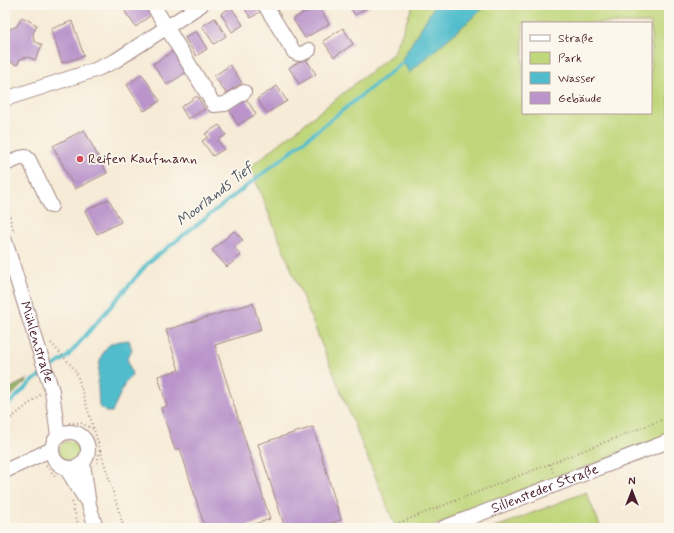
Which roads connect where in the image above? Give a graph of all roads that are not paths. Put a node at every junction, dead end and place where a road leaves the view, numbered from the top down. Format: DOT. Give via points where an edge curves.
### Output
graph roads {
  1 [pos="153,5"];
  2 [pos="201,5"];
  3 [pos="265,5"];
  4 [pos="168,27"];
  5 [pos="309,50"];
  6 [pos="244,92"];
  7 [pos="5,99"];
  8 [pos="5,164"];
  9 [pos="50,206"];
  10 [pos="5,241"];
  11 [pos="52,391"];
  12 [pos="72,432"];
  13 [pos="58,436"];
  14 [pos="669,441"];
  15 [pos="52,449"];
  16 [pos="83,464"];
  17 [pos="61,465"];
  18 [pos="10,468"];
  19 [pos="90,505"];
  20 [pos="96,528"];
  21 [pos="443,528"];
  1 -- 4 [label="street"];
  2 -- 4 [label="street"];
  3 -- 5 [label="street" via="294,52 302,54"];
  4 -- 6 [label="street" via="214,105 225,104"];
  4 -- 7 [label="street" via="115,61 95,70"];
  8 -- 9 [label="street" via="26,157"];
  10 -- 11 [label="street, Mühlenstraße"];
  11 -- 12 [label="street, Mühlenstraße"];
  11 -- 13 [label="street, Mühlenstraße"];
  12 -- 13 [label="street"];
  12 -- 16 [label="street" via="82,437 88,447"];
  13 -- 15 [label="street"];
  14 -- 21 [label="street, Sillensteder Straße"];
  15 -- 17 [label="street" via="52,454"];
  15 -- 18 [label="street"];
  16 -- 17 [label="street" via="72,468"];
  16 -- 19 [label="street"];
  17 -- 18 [label="street"];
  17 -- 19 [label="street"];
  19 -- 20 [label="street"];
}
